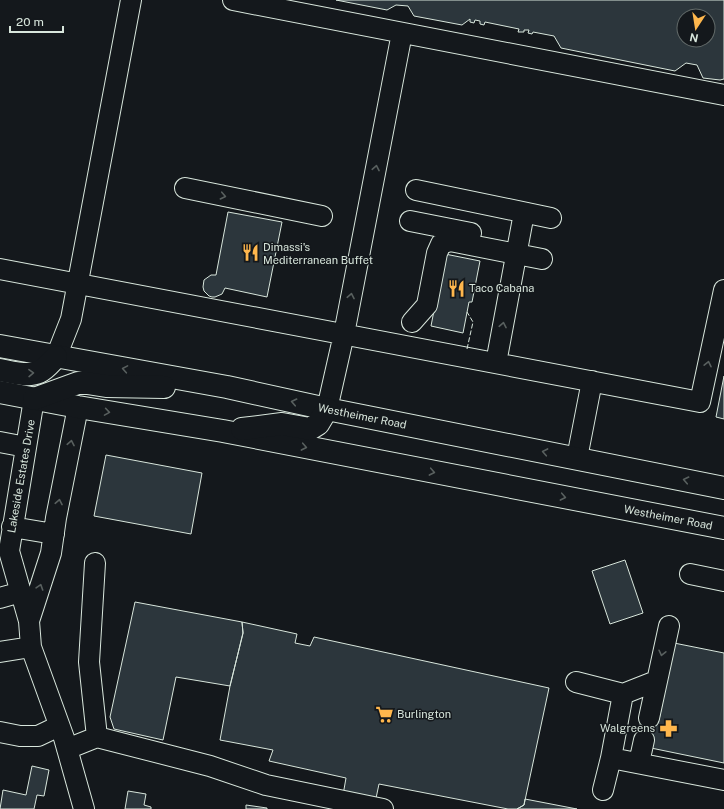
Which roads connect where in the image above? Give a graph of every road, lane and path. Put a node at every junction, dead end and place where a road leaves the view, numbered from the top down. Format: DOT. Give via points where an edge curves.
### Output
graph roads {
  1 [pos="131,0"];
  2 [pos="233,0"];
  3 [pos="402,33"];
  4 [pos="724,95"];
  5 [pos="184,188"];
  6 [pos="416,190"];
  7 [pos="524,213"];
  8 [pos="322,216"];
  9 [pos="551,218"];
  10 [pos="410,221"];
  11 [pos="449,229"];
  12 [pos="518,248"];
  13 [pos="542,260"];
  14 [pos="0,269"];
  15 [pos="78,284"];
  16 [pos="724,290"];
  17 [pos="412,322"];
  18 [pos="344,334"];
  19 [pos="0,346"];
  20 [pos="408,346"];
  21 [pos="56,357"];
  22 [pos="496,363"];
  23 [pos="0,370"];
  24 [pos="592,381"];
  25 [pos="227,387"];
  26 [pos="0,392"];
  27 [pos="34,399"];
  28 [pos="78,407"];
  29 [pos="327,409"];
  30 [pos="223,431"];
  31 [pos="0,442"];
  32 [pos="26,447"];
  33 [pos="577,458"];
  34 [pos="724,488"];
  35 [pos="12,527"];
  36 [pos="724,528"];
  37 [pos="54,534"];
  38 [pos="4,552"];
  39 [pos="95,563"];
  40 [pos="690,574"];
  41 [pos="724,581"];
  42 [pos="20,592"];
  43 [pos="0,598"];
  44 [pos="29,622"];
  45 [pos="669,626"];
  46 [pos="31,647"];
  47 [pos="0,652"];
  48 [pos="656,681"];
  49 [pos="576,682"];
  50 [pos="623,694"];
  51 [pos="649,718"];
  52 [pos="59,726"];
  53 [pos="0,732"];
  54 [pos="97,737"];
  55 [pos="644,740"];
  56 [pos="67,749"];
  57 [pos="611,758"];
  58 [pos="639,763"];
  59 [pos="724,780"];
  60 [pos="603,790"];
  61 [pos="84,809"];
  62 [pos="383,809"];
  1 -- 15 [label="street"];
  2 -- 3 [label="street"];
  3 -- 4 [label="street"];
  18 -- 3 [label="street, one-way"];
  5 -- 8 [label="street, one-way"];
  6 -- 7 [label="street"];
  7 -- 9 [label="street"];
  7 -- 12 [label="street"];
  10 -- 11 [label="street"];
  11 -- 12 [label="street"];
  11 -- 17 [label="street" via="438,232 431,241"];
  12 -- 13 [label="street"];
  12 -- 17 [label="street" via="450,241 441,244 427,305"];
  22 -- 12 [label="street, one-way"];
  14 -- 15 [label="street"];
  15 -- 18 [label="street"];
  15 -- 21 [label="street" via="72,318"];
  24 -- 16 [label="street, one-way" via="700,402"];
  17 -- 20 [label="street"];
  18 -- 20 [label="street"];
  18 -- 29 [label="street"];
  19 -- 21 [label="main road, Westheimer Road"];
  20 -- 22 [label="street"];
  23 -- 21 [label="main road, one-way" via="38,373"];
  25 -- 21 [label="main road, Westheimer Road, one-way"];
  22 -- 24 [label="street"];
  24 -- 33 [label="street"];
  25 -- 27 [label="main road" via="106,386 78,383"];
  29 -- 25 [label="main road, Westheimer Road, one-way"];
  26 -- 27 [label="main road, Westheimer Road"];
  27 -- 28 [label="main road, Westheimer Road"];
  27 -- 32 [label="street, Lakeside Estates Drive"];
  28 -- 30 [label="main road, Westheimer Road, one-way"];
  37 -- 28 [label="street, Lakeside Estates Drive, one-way"];
  29 -- 30 [label="main road" via="318,424 310,429 282,424"];
  33 -- 29 [label="main road, Westheimer Road, one-way"];
  30 -- 36 [label="main road, Westheimer Road, one-way"];
  31 -- 32 [label="street"];
  32 -- 35 [label="street, Lakeside Estates Drive"];
  34 -- 33 [label="main road, Westheimer Road, one-way"];
  35 -- 37 [label="street"];
  35 -- 38 [label="street, Lakeside Estates Drive"];
  44 -- 37 [label="street, Lakeside Estates Drive, one-way" via="51,553"];
  38 -- 42 [label="street, Lakeside Estates Drive"];
  39 -- 54 [label="street" via="89,662"];
  40 -- 41 [label="street"];
  42 -- 43 [label="street"];
  42 -- 44 [label="street, Lakeside Estates Drive"];
  44 -- 46 [label="street, Lakeside Estates Drive"];
  45 -- 48 [label="street, one-way"];
  46 -- 47 [label="street"];
  46 -- 52 [label="street, Lakeside Estates Drive"];
  48 -- 50 [label="street"];
  48 -- 51 [label="street"];
  49 -- 50 [label="street"];
  50 -- 57 [label="street"];
  52 -- 53 [label="street" via="38,736"];
  52 -- 56 [label="street, Lakeside Estates Drive"];
  54 -- 56 [label="street"];
  54 -- 62 [label="street" via="210,766 266,786"];
  55 -- 58 [label="street"];
  56 -- 61 [label="street, Lakeside Estates Drive"];
  57 -- 58 [label="street"];
  57 -- 60 [label="street"];
  58 -- 59 [label="street"];
}
